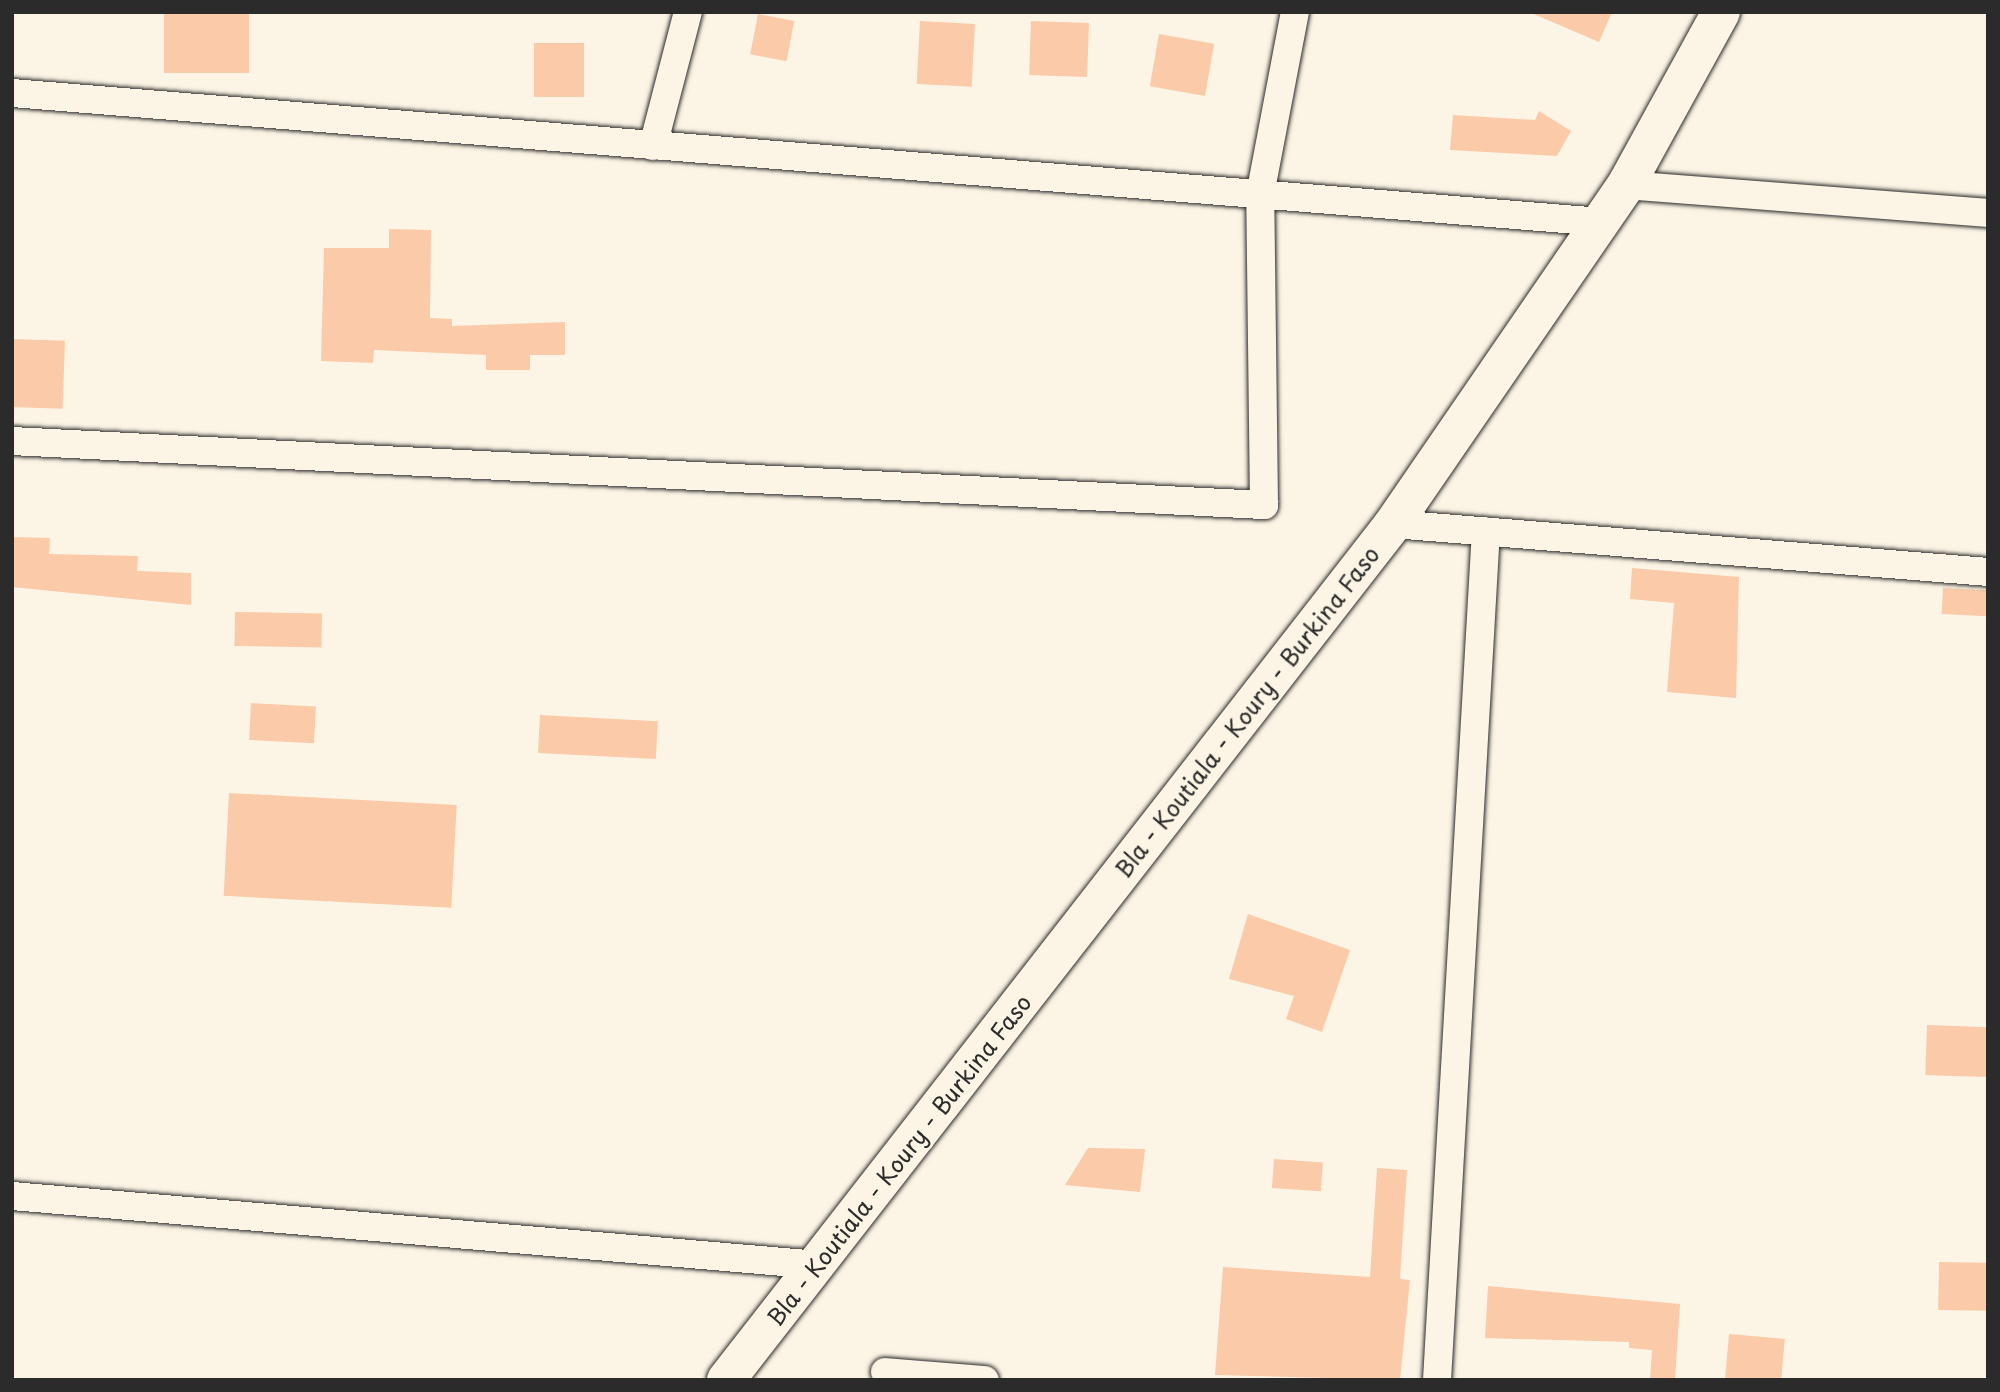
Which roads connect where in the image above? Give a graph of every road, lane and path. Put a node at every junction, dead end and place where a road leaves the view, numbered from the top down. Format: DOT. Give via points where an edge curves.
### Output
graph roads {
  1 [pos="688,12"];
  2 [pos="1295,12"];
  3 [pos="1721,12"];
  4 [pos="12,93"];
  5 [pos="653,146"];
  6 [pos="1626,185"];
  7 [pos="1259,195"];
  8 [pos="1988,213"];
  9 [pos="1601,222"];
  10 [pos="12,441"];
  11 [pos="1393,524"];
  12 [pos="1486,531"];
  13 [pos="1988,572"];
  14 [pos="12,1196"];
  15 [pos="818,1265"];
  16 [pos="885,1372"];
  17 [pos="726,1380"];
  18 [pos="985,1380"];
  19 [pos="1437,1380"];
  1 -- 5 [label="street"];
  2 -- 7 [label="street"];
  3 -- 6 [label="main road, Bla - Koutiala - Koury - Burkina Faso"];
  4 -- 5 [label="street"];
  5 -- 7 [label="street"];
  6 -- 8 [label="street"];
  6 -- 9 [label="main road, Bla - Koutiala - Koury - Burkina Faso"];
  7 -- 9 [label="street"];
  7 -- 10 [label="street" via="1264,505"];
  9 -- 11 [label="main road, Bla - Koutiala - Koury - Burkina Faso"];
  11 -- 12 [label="street"];
  11 -- 15 [label="main road, Bla - Koutiala - Koury - Burkina Faso"];
  12 -- 13 [label="street"];
  12 -- 19 [label="street"];
  14 -- 15 [label="street"];
  15 -- 17 [label="main road, Bla - Koutiala - Koury - Burkina Faso"];
  16 -- 18 [label="street"];
}
